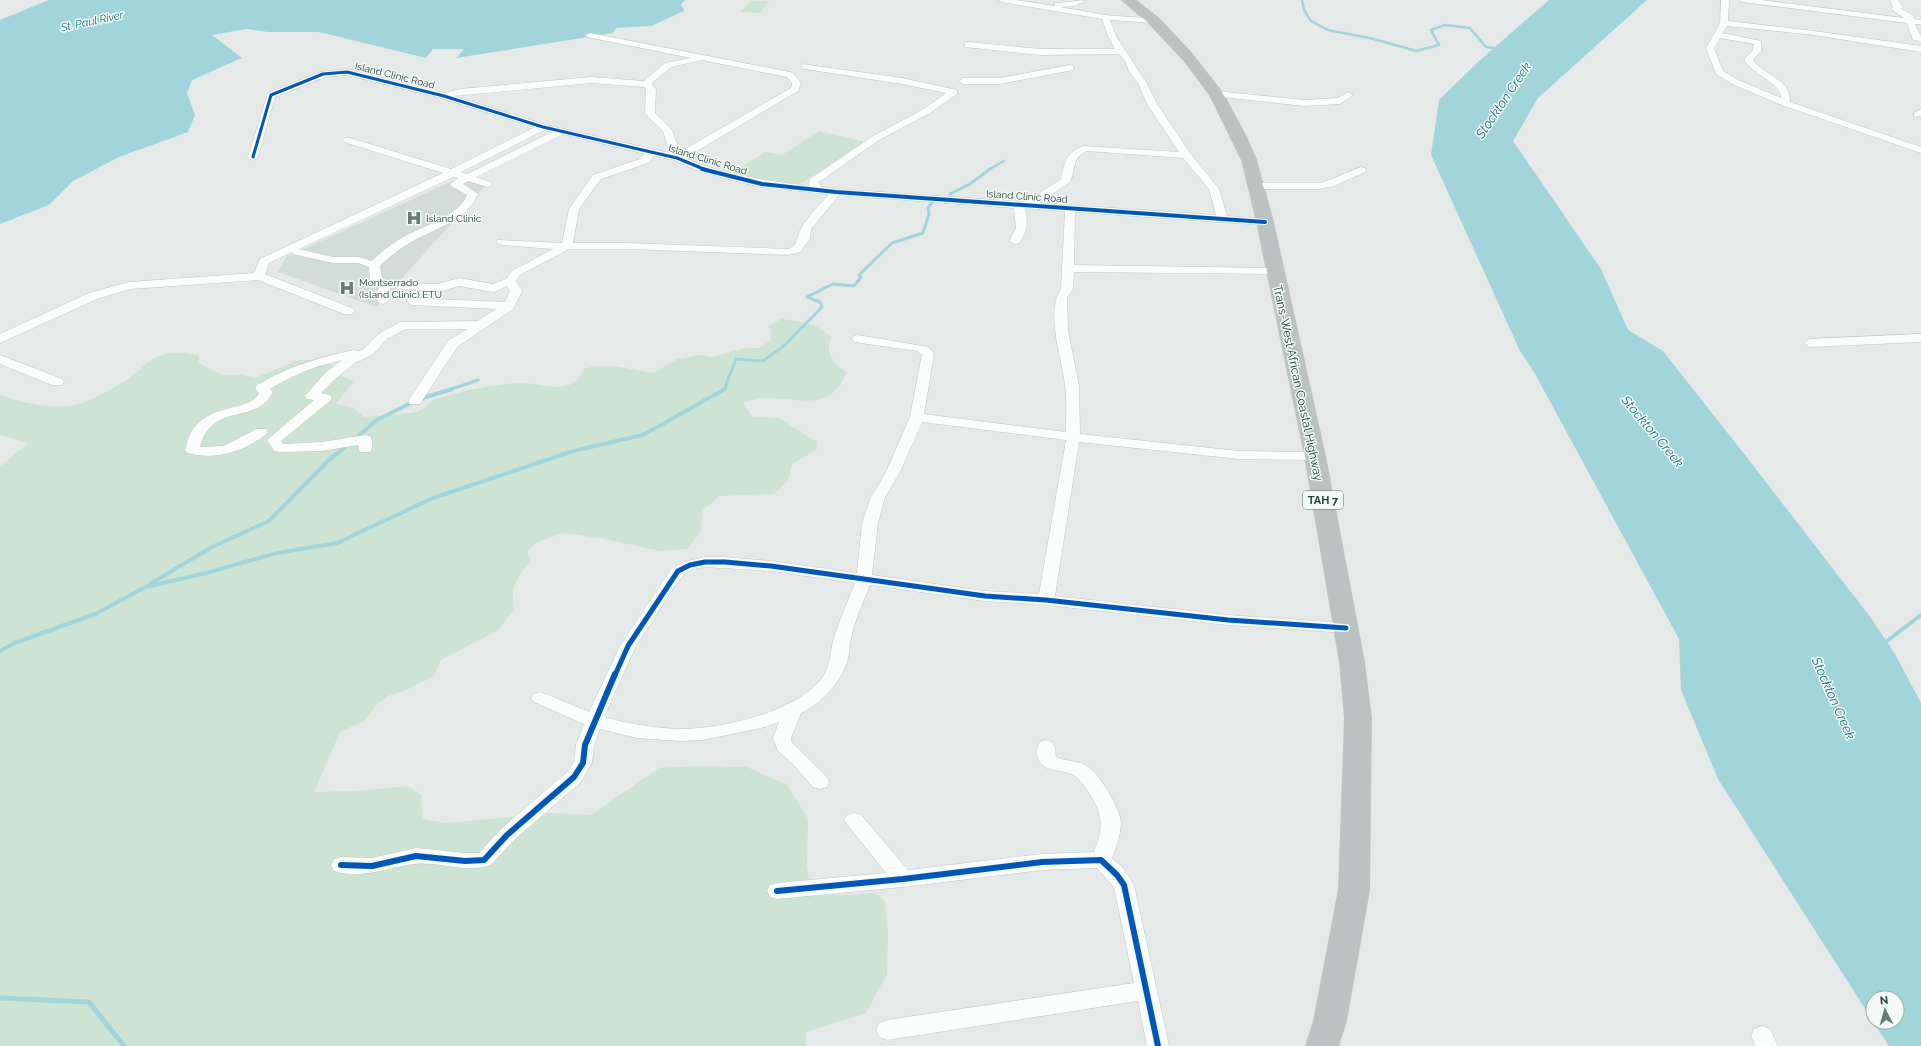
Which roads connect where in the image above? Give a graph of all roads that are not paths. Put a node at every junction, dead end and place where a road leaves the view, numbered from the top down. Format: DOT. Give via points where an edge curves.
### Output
graph roads {
  1 [pos="1002,0"];
  2 [pos="1082,0"];
  3 [pos="1128,0"];
  4 [pos="1725,0"];
  5 [pos="1742,0"];
  6 [pos="1888,0"];
  7 [pos="1895,2"];
  8 [pos="1043,7"];
  9 [pos="1105,17"];
  10 [pos="1154,21"];
  11 [pos="1909,21"];
  12 [pos="1921,22"];
  13 [pos="1724,23"];
  14 [pos="590,35"];
  15 [pos="1718,35"];
  16 [pos="1921,39"];
  17 [pos="968,45"];
  18 [pos="1921,49"];
  19 [pos="1121,51"];
  20 [pos="705,57"];
  21 [pos="805,66"];
  22 [pos="1070,68"];
  23 [pos="963,81"];
  24 [pos="646,84"];
  25 [pos="1216,94"];
  26 [pos="1348,95"];
  27 [pos="444,96"];
  28 [pos="1785,103"];
  29 [pos="543,127"];
  30 [pos="562,131"];
  31 [pos="347,140"];
  32 [pos="1921,150"];
  33 [pos="652,152"];
  34 [pos="1186,155"];
  35 [pos="253,157"];
  36 [pos="677,158"];
  37 [pos="1361,170"];
  38 [pos="450,174"];
  39 [pos="467,179"];
  40 [pos="487,184"];
  41 [pos="1255,186"];
  42 [pos="818,190"];
  43 [pos="836,192"];
  44 [pos="1024,205"];
  45 [pos="1070,208"];
  46 [pos="1222,220"];
  47 [pos="1265,222"];
  48 [pos="1015,241"];
  49 [pos="502,242"];
  50 [pos="567,246"];
  51 [pos="297,252"];
  52 [pos="374,265"];
  53 [pos="1068,268"];
  54 [pos="1275,271"];
  55 [pos="259,276"];
  56 [pos="510,281"];
  57 [pos="395,286"];
  58 [pos="383,300"];
  59 [pos="412,302"];
  60 [pos="510,306"];
  61 [pos="348,311"];
  62 [pos="481,325"];
  63 [pos="1921,338"];
  64 [pos="0,339"];
  65 [pos="858,339"];
  66 [pos="1810,343"];
  67 [pos="368,352"];
  68 [pos="0,359"];
  69 [pos="57,382"];
  70 [pos="415,401"];
  71 [pos="917,417"];
  72 [pos="261,432"];
  73 [pos="1073,437"];
  74 [pos="366,449"];
  75 [pos="1315,456"];
  76 [pos="864,580"];
  77 [pos="1046,600"];
  78 [pos="1346,628"];
  79 [pos="540,698"];
  80 [pos="793,710"];
  81 [pos="594,721"];
  82 [pos="1046,747"];
  83 [pos="820,782"];
  84 [pos="854,820"];
  85 [pos="1100,860"];
  86 [pos="342,865"];
  87 [pos="903,879"];
  88 [pos="777,890"];
  89 [pos="1145,991"];
  90 [pos="887,1030"];
  91 [pos="1158,1046"];
  92 [pos="1322,1046"];
  1 -- 8 [label="street"];
  2 -- 8 [label="street" via="1072,4"];
  3 -- 10 [label="highway, Trans-West African Coastal Highway / TAH 7"];
  4 -- 13 [label="street"];
  5 -- 11 [label="street"];
  6 -- 7 [label="street"];
  7 -- 11 [label="street" via="1899,8 1895,9 1908,17"];
  8 -- 9 [label="street"];
  9 -- 10 [label="street"];
  9 -- 19 [label="street"];
  10 -- 25 [label="highway, Trans-West African Coastal Highway / TAH 7" via="1188,57"];
  11 -- 12 [label="street"];
  11 -- 16 [label="street" via="1916,38"];
  13 -- 15 [label="street"];
  13 -- 18 [label="street"];
  14 -- 20 [label="street"];
  15 -- 28 [label="street" via="1710,48 1719,72 1735,82"];
  15 -- 28 [label="street" via="1758,43 1757,51 1748,60 1755,69 1782,86 1787,94"];
  17 -- 19 [label="street" via="1040,52"];
  19 -- 34 [label="street" via="1129,60 1152,104"];
  20 -- 24 [label="street" via="668,65"];
  20 -- 36 [label="street" via="790,75 797,83 795,90"];
  21 -- 42 [label="street" via="954,92 927,111 876,138 814,181 814,186"];
  22 -- 23 [label="street" via="1000,81"];
  24 -- 27 [label="street" via="591,80 460,92"];
  24 -- 36 [label="street" via="651,89 650,114 667,130"];
  25 -- 26 [label="street" via="1304,103 1340,101"];
  25 -- 41 [label="highway, Trans-West African Coastal Highway / TAH 7" via="1240,137"];
  27 -- 29 [label="street, Island Clinic Road"];
  27 -- 35 [label="street, Island Clinic Road" via="347,72 323,74 272,95"];
  28 -- 32 [label="street"];
  29 -- 30 [label="street, Island Clinic Road"];
  29 -- 38 [label="street"];
  30 -- 33 [label="street, Island Clinic Road"];
  30 -- 39 [label="street"];
  31 -- 38 [label="street"];
  33 -- 36 [label="street, Island Clinic Road"];
  33 -- 50 [label="street" via="644,162 597,177 574,208"];
  34 -- 44 [label="street" via="1086,148 1077,151 1070,158 1066,180"];
  34 -- 46 [label="street" via="1214,189"];
  36 -- 42 [label="street, Island Clinic Road" via="700,168 743,180"];
  37 -- 41 [label="street" via="1330,184 1319,186"];
  38 -- 39 [label="street"];
  38 -- 55 [label="street" via="264,261"];
  39 -- 40 [label="street"];
  39 -- 52 [label="street" via="455,184 473,194 473,199 466,206 404,241"];
  41 -- 47 [label="highway, Trans-West African Coastal Highway / TAH 7"];
  42 -- 43 [label="street, Island Clinic Road"];
  43 -- 44 [label="street, Island Clinic Road"];
  43 -- 50 [label="street" via="806,229 804,239 796,250 788,252"];
  44 -- 45 [label="street, Island Clinic Road"];
  44 -- 48 [label="street" via="1020,236"];
  45 -- 46 [label="street, Island Clinic Road"];
  45 -- 53 [label="street"];
  46 -- 47 [label="street, Island Clinic Road"];
  47 -- 54 [label="highway, Trans-West African Coastal Highway / TAH 7"];
  49 -- 50 [label="street"];
  50 -- 56 [label="street" via="516,273"];
  51 -- 52 [label="street" via="333,260 359,260"];
  52 -- 58 [label="street" via="376,280 387,285 381,295"];
  53 -- 54 [label="street"];
  53 -- 73 [label="street" via="1067,289 1061,298 1062,331 1072,386"];
  54 -- 75 [label="highway, Trans-West African Coastal Highway / TAH 7"];
  55 -- 61 [label="street"];
  55 -- 64 [label="street" via="118,288 85,300"];
  56 -- 57 [label="street" via="494,288 459,282 439,288"];
  56 -- 60 [label="street" via="516,291"];
  59 -- 60 [label="street"];
  60 -- 62 [label="street"];
  62 -- 67 [label="street" via="404,325 382,337"];
  62 -- 70 [label="street" via="452,344"];
  63 -- 66 [label="street"];
  65 -- 71 [label="street" via="925,350 928,354"];
  67 -- 72 [label="street" via="339,357 275,379 262,388 266,392 264,398 248,408 222,413 209,422 198,433 192,450 228,451"];
  67 -- 74 [label="street" via="350,360 329,377 312,396 325,398 274,440 279,448 304,449 365,440"];
  68 -- 69 [label="street"];
  71 -- 73 [label="street"];
  71 -- 76 [label="street" via="893,472 878,497 870,524"];
  73 -- 75 [label="street" via="1239,455"];
  73 -- 77 [label="street"];
  75 -- 78 [label="highway, Trans-West African Coastal Highway / TAH 7"];
  76 -- 77 [label="street" via="984,596"];
  76 -- 80 [label="street" via="843,635 839,662 829,680 817,693"];
  76 -- 81 [label="street" via="726,562 705,562 678,571 628,646"];
  77 -- 78 [label="street" via="1228,620"];
  78 -- 92 [label="highway, Trans-West African Coastal Highway / TAH 7" via="1358,718 1354,890 1330,1021"];
  79 -- 81 [label="street"];
  80 -- 81 [label="street" via="765,721 703,734 637,732"];
  80 -- 83 [label="street" via="782,738 784,746"];
  81 -- 86 [label="street" via="584,745 583,763 574,777 512,830 484,860 464,861 416,856 372,866"];
  82 -- 85 [label="street" via="1047,760 1052,764 1081,771 1096,785 1111,820 1107,845"];
  84 -- 87 [label="street"];
  85 -- 87 [label="street" via="1042,862"];
  85 -- 89 [label="street" via="1124,885"];
  87 -- 88 [label="street"];
  89 -- 90 [label="street"];
  89 -- 91 [label="street"];
}
